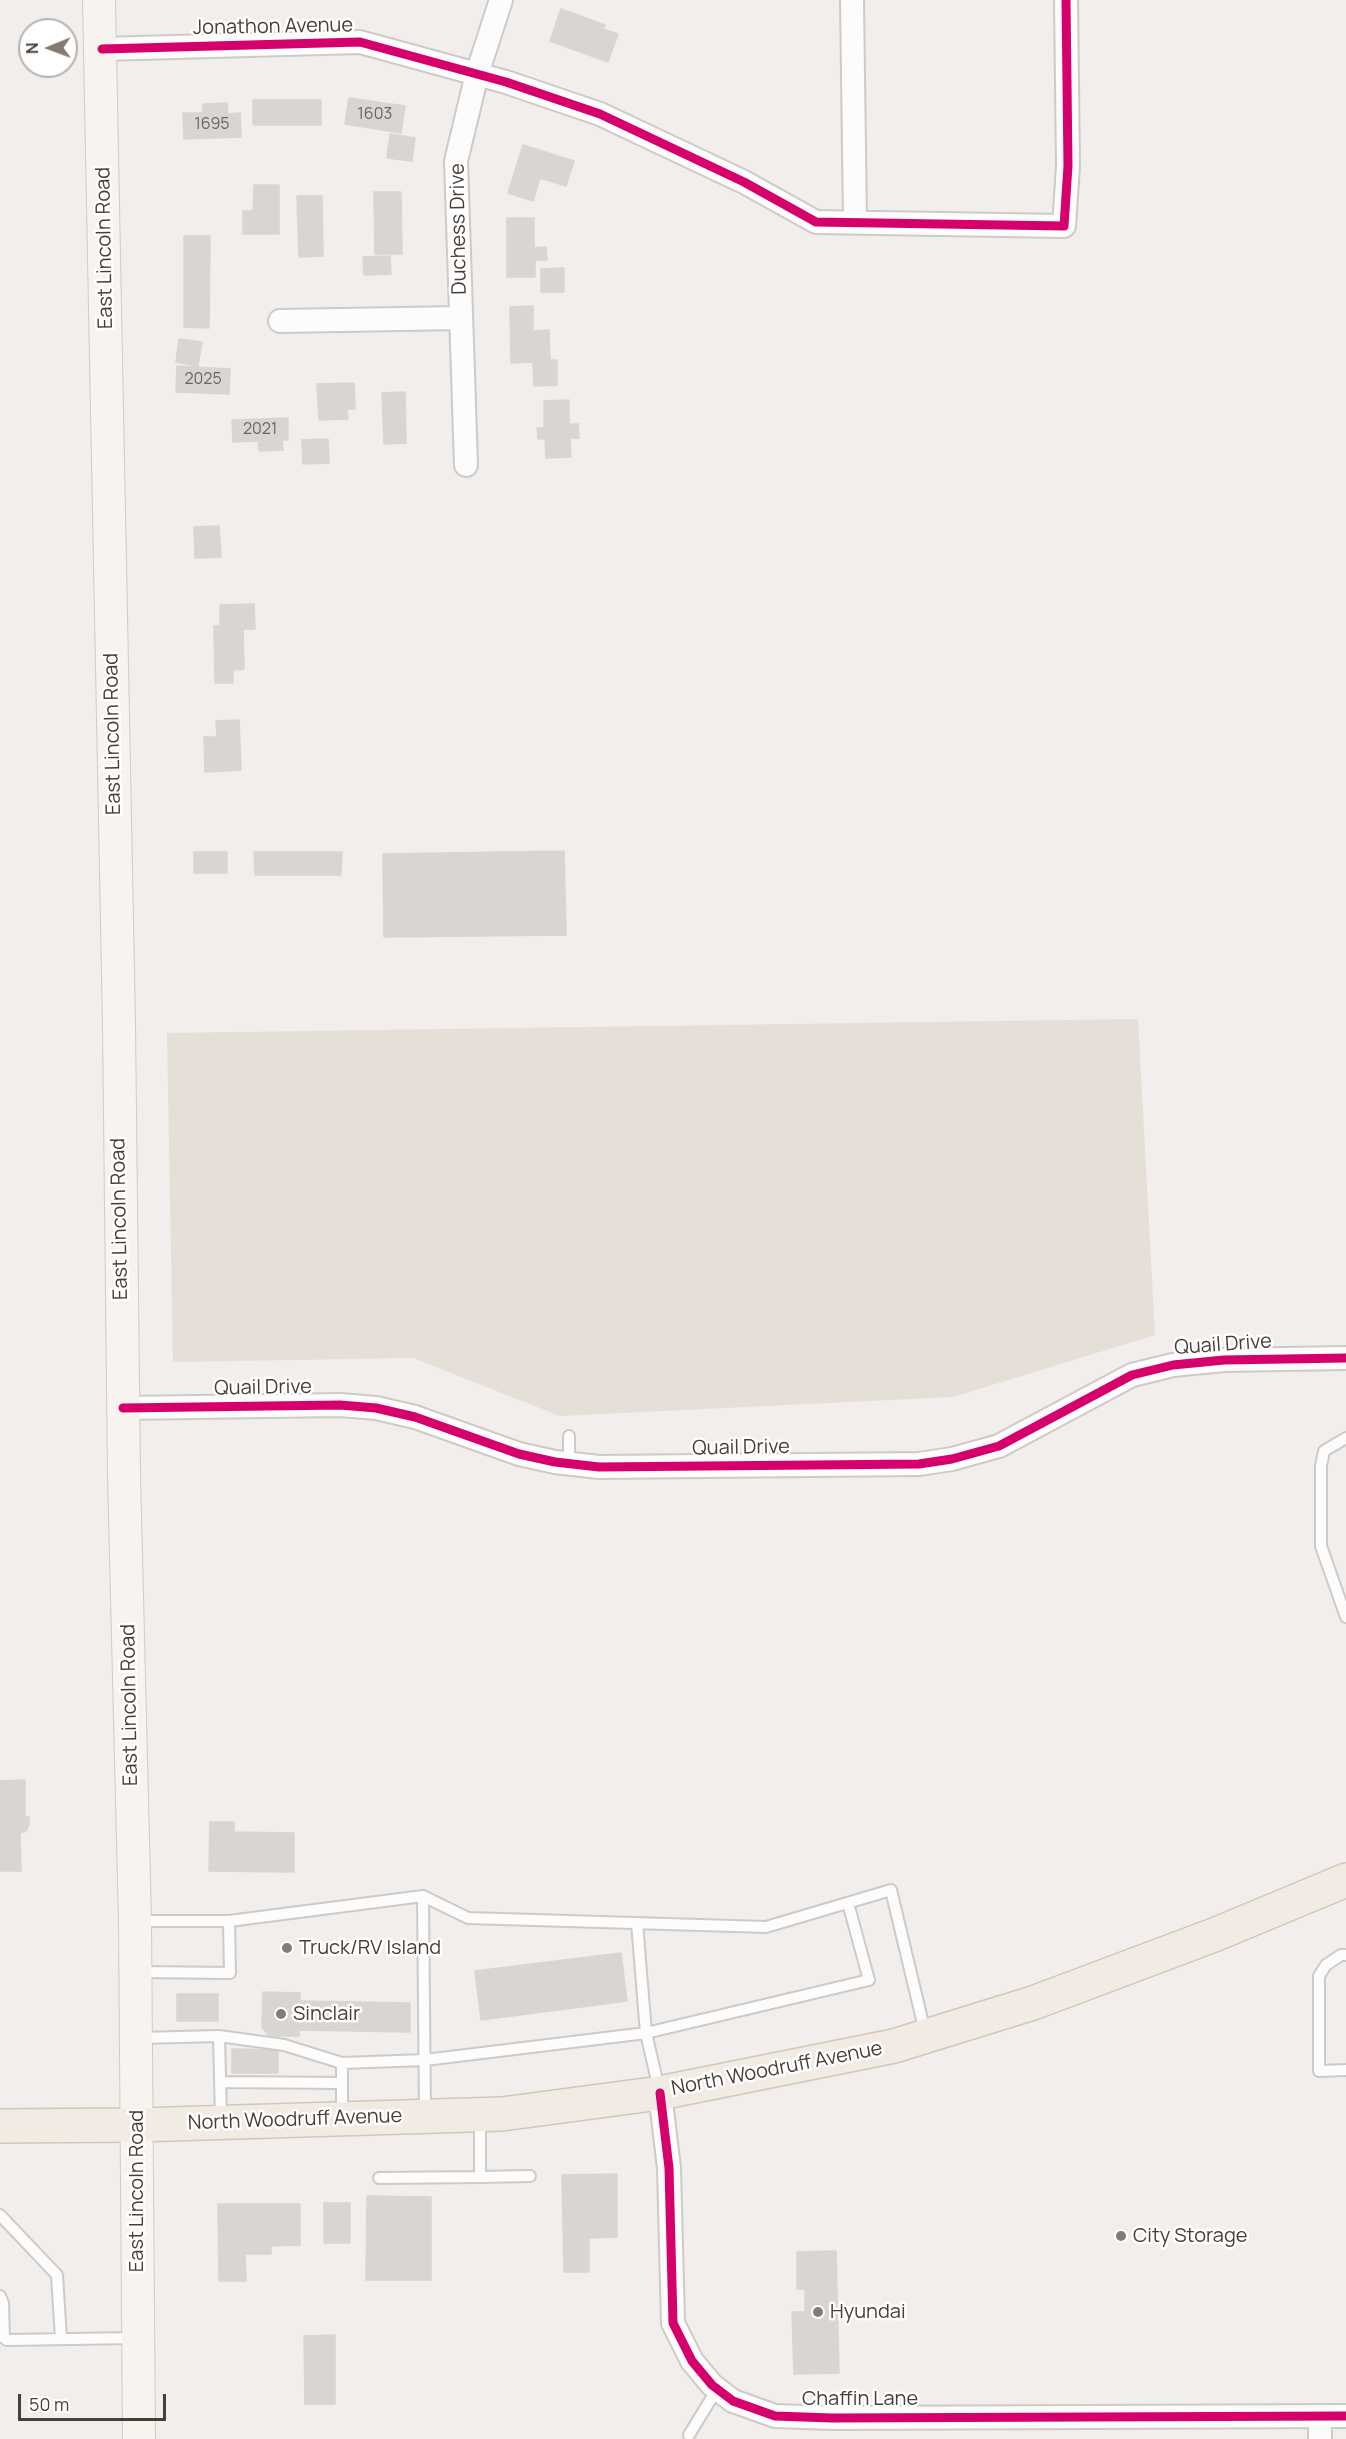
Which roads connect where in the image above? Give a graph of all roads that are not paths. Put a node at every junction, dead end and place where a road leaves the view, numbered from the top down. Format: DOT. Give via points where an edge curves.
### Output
graph roads {
  1 [pos="99,0"];
  2 [pos="501,0"];
  3 [pos="852,0"];
  4 [pos="1066,0"];
  5 [pos="102,50"];
  6 [pos="477,74"];
  7 [pos="855,222"];
  8 [pos="461,318"];
  9 [pos="280,321"];
  10 [pos="466,465"];
  11 [pos="1346,1358"];
  12 [pos="123,1408"];
  13 [pos="568,1436"];
  14 [pos="1346,1438"];
  15 [pos="569,1464"];
  16 [pos="1346,1617"];
  17 [pos="1346,1880"];
  18 [pos="423,1896"];
  19 [pos="848,1903"];
  20 [pos="135,1921"];
  21 [pos="229,1921"];
  22 [pos="637,1923"];
  23 [pos="1346,1955"];
  24 [pos="136,1972"];
  25 [pos="646,2033"];
  26 [pos="219,2036"];
  27 [pos="926,2036"];
  28 [pos="136,2038"];
  29 [pos="425,2060"];
  30 [pos="342,2064"];
  31 [pos="1346,2070"];
  32 [pos="220,2082"];
  33 [pos="341,2083"];
  34 [pos="660,2093"];
  35 [pos="480,2115"];
  36 [pos="425,2117"];
  37 [pos="342,2119"];
  38 [pos="221,2122"];
  39 [pos="137,2125"];
  40 [pos="0,2126"];
  41 [pos="530,2176"];
  42 [pos="480,2177"];
  43 [pos="379,2178"];
  44 [pos="0,2215"];
  45 [pos="0,2296"];
  46 [pos="138,2338"];
  47 [pos="61,2339"];
  48 [pos="717,2389"];
  49 [pos="1346,2416"];
  50 [pos="1320,2428"];
  51 [pos="689,2434"];
  52 [pos="139,2439"];
  1 -- 5 [label="main road, East Lincoln Road"];
  2 -- 6 [label="street, Duchess Drive"];
  3 -- 7 [label="street"];
  4 -- 7 [label="street, Jonathon Avenue" via="1068,166 1064,226"];
  5 -- 6 [label="street, Jonathon Avenue" via="360,42"];
  5 -- 12 [label="main road, East Lincoln Road"];
  6 -- 7 [label="street, Jonathon Avenue" via="600,114 744,182 816,222"];
  6 -- 8 [label="street, Duchess Drive" via="456,161"];
  8 -- 9 [label="street"];
  8 -- 10 [label="street, Duchess Drive"];
  11 -- 15 [label="street, Quail Drive" via="1224,1360 1173,1365 1132,1375 999,1446 919,1464"];
  12 -- 15 [label="street, Quail Drive" via="376,1408 415,1417 519,1454"];
  12 -- 20 [label="main road, East Lincoln Road"];
  13 -- 15 [label="lane"];
  14 -- 16 [label="lane" via="1324,1451 1321,1546"];
  17 -- 27 [label="main road, North Woodruff Avenue" via="1044,1999"];
  18 -- 21 [label="lane"];
  18 -- 22 [label="lane" via="468,1918"];
  18 -- 29 [label="lane"];
  19 -- 22 [label="lane" via="766,1927"];
  19 -- 25 [label="lane" via="869,1980"];
  19 -- 27 [label="lane" via="891,1890"];
  20 -- 21 [label="lane"];
  20 -- 24 [label="main road, East Lincoln Road"];
  21 -- 24 [label="lane" via="230,1973"];
  22 -- 25 [label="lane"];
  23 -- 31 [label="lane" via="1326,1965 1319,1976 1318,2071"];
  24 -- 28 [label="main road, East Lincoln Road"];
  25 -- 29 [label="lane"];
  25 -- 34 [label="lane"];
  26 -- 28 [label="lane"];
  26 -- 30 [label="lane" via="284,2045"];
  26 -- 32 [label="lane"];
  27 -- 34 [label="main road, North Woodruff Avenue" via="894,2046"];
  28 -- 39 [label="main road, East Lincoln Road"];
  29 -- 30 [label="lane"];
  29 -- 36 [label="lane"];
  30 -- 33 [label="lane"];
  32 -- 33 [label="lane"];
  32 -- 38 [label="lane"];
  33 -- 37 [label="lane"];
  34 -- 35 [label="main road, North Woodruff Avenue"];
  34 -- 48 [label="street, Chaffin Lane" via="669,2168 673,2323 692,2361"];
  35 -- 36 [label="main road, North Woodruff Avenue"];
  35 -- 42 [label="lane"];
  36 -- 37 [label="main road, North Woodruff Avenue"];
  37 -- 38 [label="main road, North Woodruff Avenue"];
  38 -- 39 [label="main road, North Woodruff Avenue"];
  39 -- 40 [label="main road, North Woodruff Avenue"];
  39 -- 46 [label="main road, East Lincoln Road"];
  41 -- 42 [label="lane"];
  42 -- 43 [label="lane"];
  44 -- 47 [label="lane" via="57,2275"];
  45 -- 47 [label="lane" via="4,2338"];
  46 -- 47 [label="lane"];
  46 -- 52 [label="main road, East Lincoln Road"];
  48 -- 50 [label="street, Chaffin Lane" via="733,2401 775,2416"];
  48 -- 51 [label="lane"];
  49 -- 50 [label="street, Chaffin Lane"];
}
